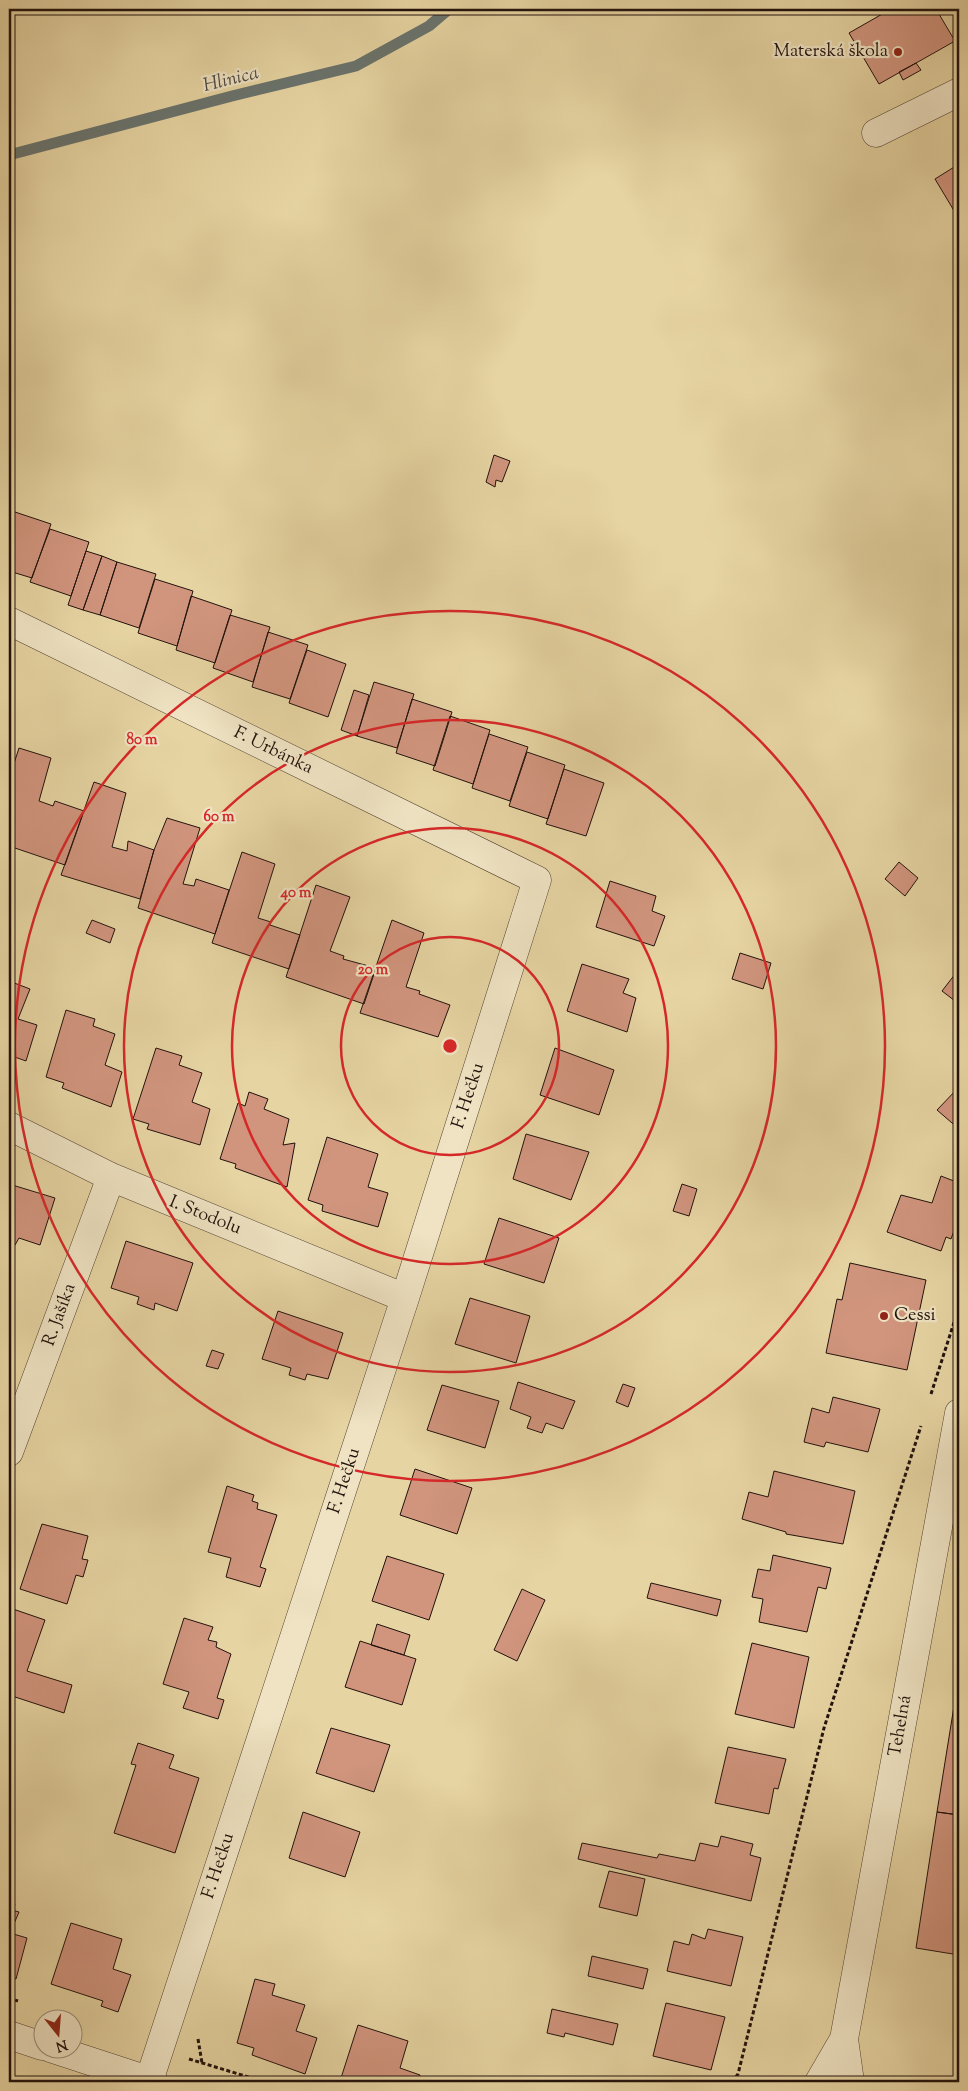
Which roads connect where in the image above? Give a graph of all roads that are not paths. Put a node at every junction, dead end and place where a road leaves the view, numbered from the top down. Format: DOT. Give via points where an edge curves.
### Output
graph roads {
  1 [pos="959,92"];
  2 [pos="876,133"];
  3 [pos="9,621"];
  4 [pos="537,880"];
  5 [pos="9,1126"];
  6 [pos="111,1177"];
  7 [pos="405,1298"];
  8 [pos="959,1413"];
  9 [pos="9,1452"];
  10 [pos="9,2035"];
  11 [pos="844,2039"];
  12 [pos="32,2043"];
  13 [pos="80,2058"];
  14 [pos="151,2082"];
  15 [pos="819,2082"];
  16 [pos="850,2082"];
  1 -- 2 [label="street"];
  3 -- 4 [label="street, F. Urbánka"];
  4 -- 7 [label="street, F. Hečku"];
  5 -- 6 [label="street, I. Stodolu"];
  6 -- 7 [label="street, I. Stodolu"];
  6 -- 9 [label="street, R. Jašíka"];
  7 -- 14 [label="street, F. Hečku"];
  8 -- 11 [label="street, Tehelná"];
  10 -- 12 [label="street"];
  11 -- 15 [label="street, Tehelná"];
  11 -- 16 [label="street, Tehelná"];
  13 -- 14 [label="street"];
}
